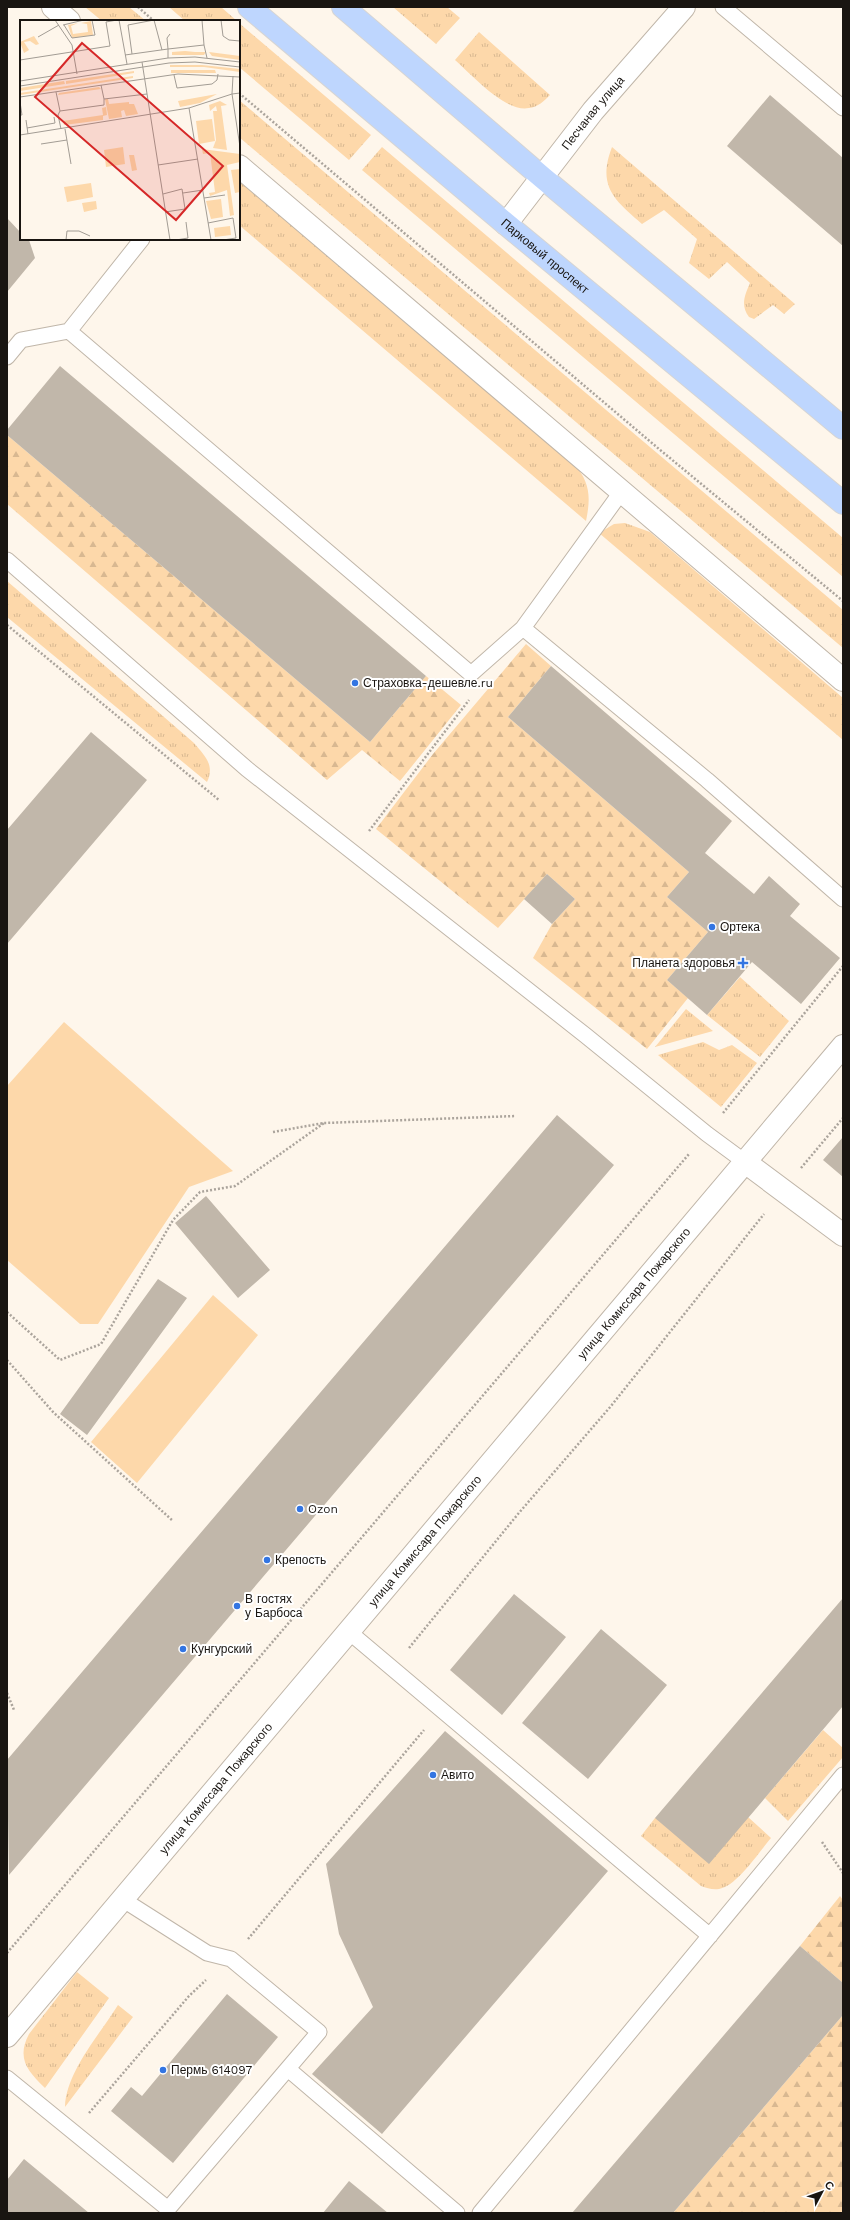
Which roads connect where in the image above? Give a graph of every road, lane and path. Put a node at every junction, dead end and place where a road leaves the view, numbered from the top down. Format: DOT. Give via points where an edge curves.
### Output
graph roads {
  1 [pos="53,7"];
  2 [pos="138,7"];
  3 [pos="249,7"];
  4 [pos="343,7"];
  5 [pos="684,7"];
  6 [pos="723,7"];
  7 [pos="69,20"];
  8 [pos="153,20"];
  9 [pos="240,94"];
  10 [pos="843,108"];
  11 [pos="240,167"];
  12 [pos="543,178"];
  13 [pos="506,224"];
  14 [pos="141,240"];
  15 [pos="69,331"];
  16 [pos="7,357"];
  17 [pos="843,428"];
  18 [pos="622,490"];
  19 [pos="843,503"];
  20 [pos="7,560"];
  21 [pos="843,601"];
  22 [pos="7,625"];
  23 [pos="523,628"];
  24 [pos="471,674"];
  25 [pos="843,680"];
  26 [pos="219,800"];
  27 [pos="352,853"];
  28 [pos="843,899"];
  29 [pos="843,966"];
  30 [pos="843,1046"];
  31 [pos="516,1116"];
  32 [pos="843,1118"];
  33 [pos="324,1123"];
  34 [pos="273,1132"];
  35 [pos="706,1134"];
  36 [pos="745,1162"];
  37 [pos="782,1190"];
  38 [pos="843,1235"];
  39 [pos="7,1312"];
  40 [pos="7,1360"];
  41 [pos="173,1521"];
  42 [pos="348,1631"];
  43 [pos="392,1669"];
  44 [pos="7,1693"];
  45 [pos="14,1710"];
  46 [pos="441,1710"];
  47 [pos="843,1775"];
  48 [pos="808,1817"];
  49 [pos="843,1873"];
  50 [pos="122,1899"];
  51 [pos="710,1936"];
  52 [pos="7,1953"];
  53 [pos="231,1959"];
  54 [pos="7,2036"];
  55 [pos="288,2069"];
  56 [pos="7,2078"];
  57 [pos="73,2132"];
  58 [pos="457,2213"];
  59 [pos="480,2213"];
  1 -- 7 [label="street"];
  2 -- 8 [label="path"];
  3 -- 13 [label="main road, Парковый проспект"];
  4 -- 12 [label="main road"];
  5 -- 12 [label="street, Песчаная улица" via="593,111"];
  6 -- 10 [label="lane"];
  9 -- 21 [label="path" via="659,449"];
  11 -- 18 [label="street"];
  12 -- 13 [label="street, Песчаная улица"];
  12 -- 17 [label="main road"];
  13 -- 19 [label="main road, Парковый проспект"];
  14 -- 15 [label="lane"];
  15 -- 16 [label="lane" via="21,340"];
  15 -- 24 [label="lane"];
  18 -- 23 [label="lane"];
  18 -- 25 [label="street"];
  20 -- 27 [label="lane" via="247,770"];
  22 -- 26 [label="path"];
  23 -- 24 [label="lane"];
  23 -- 28 [label="lane" via="707,780"];
  24 -- 27 [label="path" via="481,684"];
  27 -- 35 [label="lane" via="585,1035"];
  29 -- 35 [label="path"];
  30 -- 36 [label="street, улица Комиссара Пожарского"];
  31 -- 33 [label="path"];
  32 -- 37 [label="path"];
  33 -- 34 [label="path"];
  33 -- 39 [label="path" via="235,1186 200,1192 173,1220 101,1344 60,1360"];
  35 -- 36 [label="lane"];
  35 -- 52 [label="path"];
  36 -- 37 [label="street"];
  36 -- 42 [label="street, улица Комиссара Пожарского"];
  37 -- 38 [label="street"];
  37 -- 43 [label="path" via="611,1406 518,1514"];
  40 -- 41 [label="path" via="54,1412"];
  42 -- 43 [label="lane"];
  42 -- 50 [label="street, улица Комиссара Пожарского"];
  43 -- 46 [label="lane"];
  44 -- 45 [label="path"];
  46 -- 51 [label="lane"];
  46 -- 53 [label="path"];
  47 -- 48 [label="lane"];
  48 -- 49 [label="path"];
  48 -- 51 [label="lane"];
  50 -- 53 [label="lane" via="207,1953"];
  50 -- 54 [label="street, улица Комиссара Пожарского"];
  51 -- 59 [label="lane"];
  53 -- 55 [label="lane" via="319,2032"];
  53 -- 57 [label="path" via="188,1996"];
  55 -- 57 [label="lane" via="168,2209"];
  55 -- 58 [label="lane"];
  56 -- 57 [label="lane"];
}
